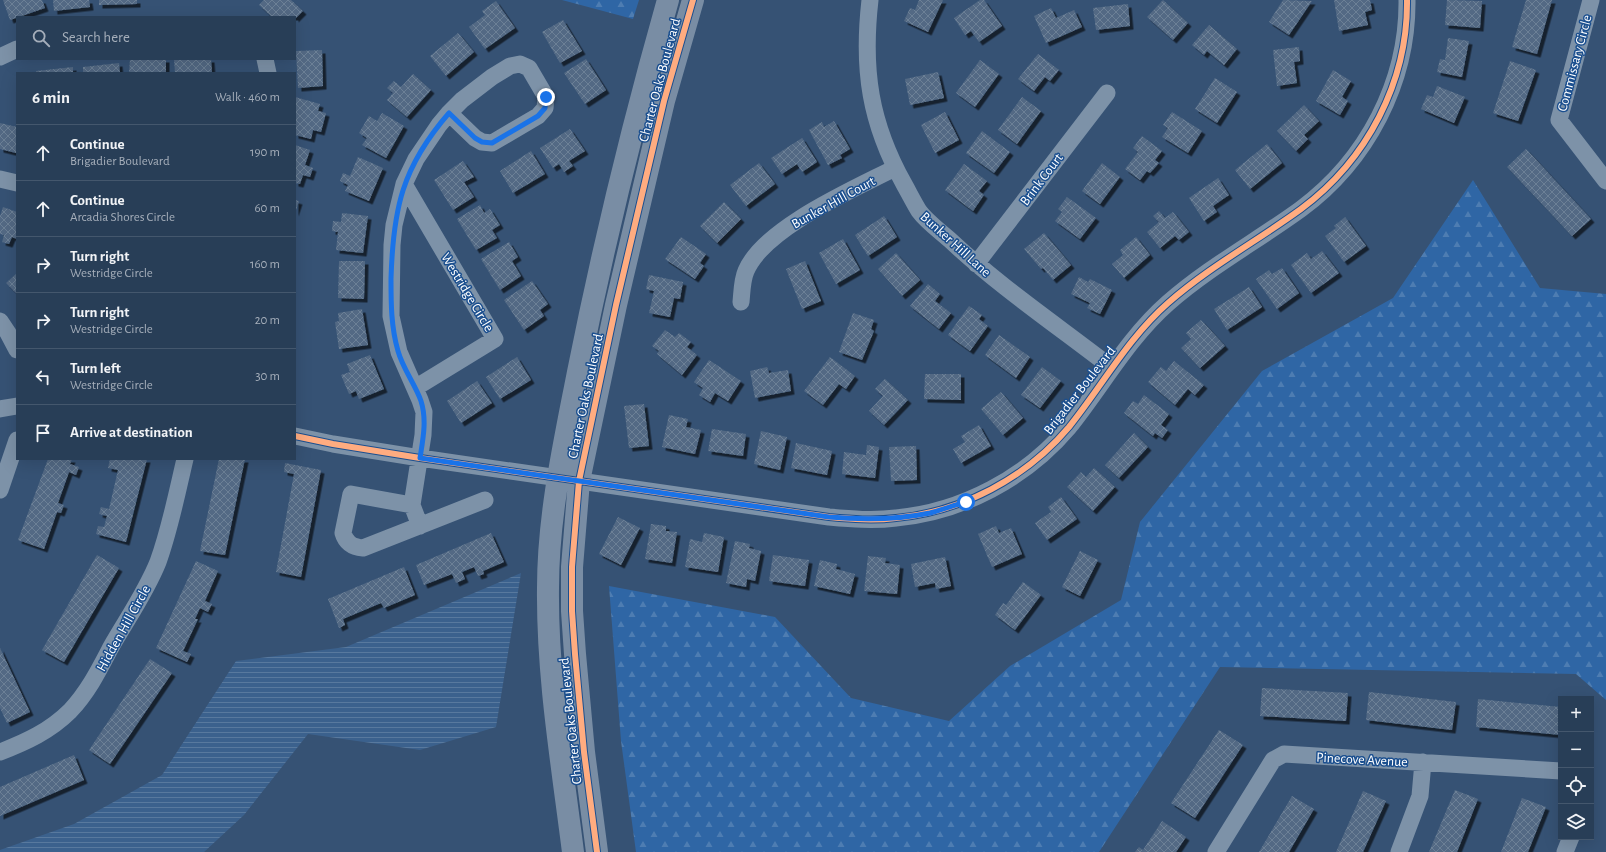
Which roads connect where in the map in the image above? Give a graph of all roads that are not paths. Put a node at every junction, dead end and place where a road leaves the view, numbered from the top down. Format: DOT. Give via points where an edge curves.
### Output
graph roads {
  1 [pos="668,0"];
  2 [pos="693,0"];
  3 [pos="870,0"];
  4 [pos="1406,0"];
  5 [pos="1591,0"];
  6 [pos="16,50"];
  7 [pos="0,58"];
  8 [pos="265,60"];
  9 [pos="268,72"];
  10 [pos="1107,93"];
  11 [pos="449,113"];
  12 [pos="895,168"];
  13 [pos="0,179"];
  14 [pos="1606,181"];
  15 [pos="16,183"];
  16 [pos="404,184"];
  17 [pos="976,264"];
  18 [pos="740,302"];
  19 [pos="0,322"];
  20 [pos="16,348"];
  21 [pos="1112,368"];
  22 [pos="415,388"];
  23 [pos="16,406"];
  24 [pos="0,409"];
  25 [pos="296,436"];
  26 [pos="16,443"];
  27 [pos="420,458"];
  28 [pos="185,460"];
  29 [pos="557,478"];
  30 [pos="579,481"];
  31 [pos="0,490"];
  32 [pos="484,500"];
  33 [pos="412,505"];
  34 [pos="420,526"];
  35 [pos="0,752"];
  36 [pos="1423,762"];
  37 [pos="1558,770"];
  38 [pos="1570,840"];
  39 [pos="573,852"];
  40 [pos="597,852"];
  41 [pos="1216,852"];
  42 [pos="1399,852"];
  43 [pos="1566,852"];
  1 -- 29 [label="street, Charter Oaks Boulevard" via="641,95 593,297"];
  2 -- 30 [label="street, Charter Oaks Boulevard" via="664,100 616,305"];
  3 -- 12 [label="street, Bunker Hill Lane" via="867,67 872,106 884,145"];
  4 -- 21 [label="street, Brigadier Boulevard" via="1404,43 1389,97 1366,141 1352,159 1327,187 1302,208 1206,272 1166,304"];
  5 -- 14 [label="street, Commissary Circle" via="1558,120"];
  6 -- 7 [label="street"];
  8 -- 9 [label="street"];
  10 -- 17 [label="street, Brink Court"];
  11 -- 11 [label="street" via="492,77 510,66 520,64 529,68 546,97 545,108 538,116 492,143 475,138"];
  11 -- 16 [label="street" via="427,140"];
  12 -- 17 [label="street, Bunker Hill Lane" via="920,211"];
  12 -- 18 [label="street, Bunker Hill Court" via="809,213 761,248 746,272"];
  13 -- 15 [label="street"];
  16 -- 22 [label="street" via="394,224 392,245 392,316 398,352"];
  16 -- 22 [label="street, Westridge Circle" via="495,338"];
  17 -- 21 [label="street, Bunker Hill Lane"];
  19 -- 20 [label="street"];
  21 -- 30 [label="street, Brigadier Boulevard" via="1068,427 1037,459 999,486 966,502 931,513 859,520"];
  22 -- 27 [label="street" via="424,412"];
  23 -- 24 [label="street"];
  25 -- 27 [label="street, Brigadier Boulevard"];
  26 -- 31 [label="street"];
  27 -- 29 [label="street, Brigadier Boulevard"];
  27 -- 33 [label="street"];
  28 -- 35 [label="street, Hidden Hill Circle" via="158,562 87,691 70,711 46,731"];
  29 -- 30 [label="street, Brigadier Boulevard"];
  29 -- 39 [label="street, Charter Oaks Boulevard" via="550,532 548,638"];
  30 -- 40 [label="street, Charter Oaks Boulevard" via="572,567 572,611 584,752"];
  32 -- 34 [label="street"];
  33 -- 34 [label="street"];
  33 -- 34 [label="street" via="351,494 343,533 345,539 356,547 363,548"];
  36 -- 37 [label="street, Pinecove Avenue"];
  36 -- 41 [label="street, Pinecove Avenue" via="1284,754 1273,760"];
  36 -- 42 [label="street" via="1420,796"];
  38 -- 43 [label="street"];
}
